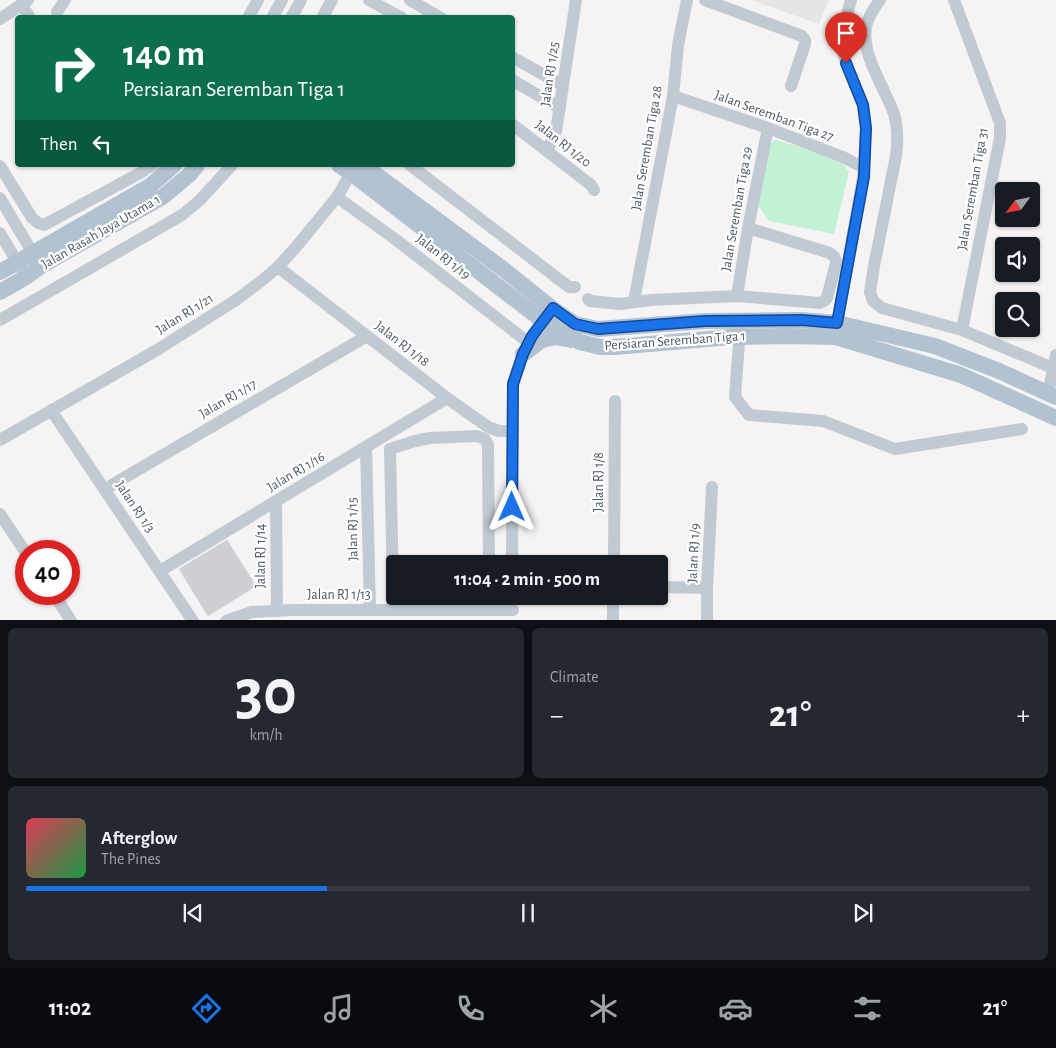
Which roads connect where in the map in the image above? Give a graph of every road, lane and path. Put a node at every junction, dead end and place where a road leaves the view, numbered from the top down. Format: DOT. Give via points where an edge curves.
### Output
graph roads {
  1 [pos="66,0"];
  2 [pos="258,0"];
  3 [pos="282,0"];
  4 [pos="301,0"];
  5 [pos="332,0"];
  6 [pos="369,0"];
  7 [pos="410,0"];
  8 [pos="576,0"];
  9 [pos="686,0"];
  10 [pos="705,0"];
  11 [pos="851,0"];
  12 [pos="880,0"];
  13 [pos="954,0"];
  14 [pos="25,2"];
  15 [pos="57,12"];
  16 [pos="29,15"];
  17 [pos="250,15"];
  18 [pos="274,15"];
  19 [pos="293,15"];
  20 [pos="324,15"];
  21 [pos="396,15"];
  22 [pos="436,15"];
  23 [pos="0,19"];
  24 [pos="515,59"];
  25 [pos="515,82"];
  26 [pos="562,85"];
  27 [pos="792,86"];
  28 [pos="673,96"];
  29 [pos="560,108"];
  30 [pos="515,126"];
  31 [pos="768,128"];
  32 [pos="548,151"];
  33 [pos="0,166"];
  34 [pos="149,167"];
  35 [pos="172,167"];
  36 [pos="195,167"];
  37 [pos="230,167"];
  38 [pos="352,167"];
  39 [pos="413,167"];
  40 [pos="864,168"];
  41 [pos="594,190"];
  42 [pos="337,197"];
  43 [pos="0,198"];
  44 [pos="748,228"];
  45 [pos="0,233"];
  46 [pos="37,259"];
  47 [pos="17,262"];
  48 [pos="278,266"];
  49 [pos="0,272"];
  50 [pos="26,277"];
  51 [pos="575,288"];
  52 [pos="0,292"];
  53 [pos="737,296"];
  54 [pos="588,299"];
  55 [pos="634,302"];
  56 [pos="548,315"];
  57 [pos="0,320"];
  58 [pos="740,329"];
  59 [pos="836,330"];
  60 [pos="962,330"];
  61 [pos="367,336"];
  62 [pos="580,342"];
  63 [pos="526,348"];
  64 [pos="1056,355"];
  65 [pos="1053,368"];
  66 [pos="1052,396"];
  67 [pos="447,398"];
  68 [pos="615,401"];
  69 [pos="51,410"];
  70 [pos="1056,418"];
  71 [pos="1022,429"];
  72 [pos="494,430"];
  73 [pos="512,431"];
  74 [pos="386,435"];
  75 [pos="485,439"];
  76 [pos="0,440"];
  77 [pos="366,447"];
  78 [pos="390,449"];
  79 [pos="712,488"];
  80 [pos="105,489"];
  81 [pos="276,501"];
  82 [pos="0,514"];
  83 [pos="17,540"];
  84 [pos="392,555"];
  85 [pos="489,555"];
  86 [pos="512,555"];
  87 [pos="614,555"];
  88 [pos="160,571"];
  89 [pos="668,587"];
  90 [pos="707,588"];
  91 [pos="62,605"];
  92 [pos="613,605"];
  93 [pos="513,607"];
  94 [pos="370,610"];
  95 [pos="277,611"];
  96 [pos="72,620"];
  97 [pos="193,620"];
  98 [pos="226,620"];
  99 [pos="613,620"];
  100 [pos="706,620"];
  1 -- 15 [label="street"];
  2 -- 17 [label="street"];
  3 -- 18 [label="street"];
  4 -- 19 [label="street"];
  5 -- 20 [label="street"];
  6 -- 21 [label="street"];
  7 -- 22 [label="street"];
  8 -- 26 [label="street, Jalan RJ 1/25"];
  9 -- 28 [label="street, Jalan Seremban Tiga 28"];
  10 -- 27 [label="street" via="802,36 805,44"];
  11 -- 40 [label="street" via="842,46 863,105 866,128"];
  12 -- 60 [label="street" via="869,17 865,34 872,66 894,114 898,140 871,297 882,308"];
  13 -- 60 [label="street, Jalan Seremban Tiga 31" via="1001,130"];
  14 -- 16 [label="street"];
  14 -- 23 [label="street"];
  24 -- 26 [label="street"];
  25 -- 29 [label="street"];
  26 -- 29 [label="street, Jalan RJ 1/25"];
  28 -- 31 [label="street, Jalan Seremban Tiga 27"];
  28 -- 55 [label="street, Jalan Seremban Tiga 28"];
  29 -- 32 [label="street, Jalan RJ 1/25"];
  30 -- 32 [label="street, Jalan RJ 1/20"];
  31 -- 40 [label="street, Jalan Seremban Tiga 27"];
  31 -- 44 [label="street, Jalan Seremban Tiga 29"];
  32 -- 41 [label="street, Jalan RJ 1/20"];
  33 -- 34 [label="street" via="32,218 44,224"];
  35 -- 46 [label="main road, Jalan Rasah Jaya Utama 1" via="150,186"];
  36 -- 46 [label="main road, Jalan Rasah Jaya Utama 1" via="164,196"];
  37 -- 57 [label="street" via="182,215"];
  38 -- 42 [label="street, Jalan RJ 1/21"];
  38 -- 56 [label="main road, Persiaran Seremban Tiga 1"];
  39 -- 51 [label="street" via="569,287"];
  40 -- 59 [label="street"];
  42 -- 48 [label="street, Jalan RJ 1/21"];
  42 -- 63 [label="street, Jalan RJ 1/19" via="395,239"];
  43 -- 46 [label="street"];
  44 -- 53 [label="street, Jalan Seremban Tiga 29"];
  44 -- 53 [label="street" via="830,253 836,263 827,298 820,303"];
  45 -- 47 [label="street"];
  46 -- 47 [label="main road, Jalan Rasah Jaya Utama 1"];
  46 -- 50 [label="main road, Jalan Rasah Jaya Utama 1"];
  47 -- 49 [label="main road, Jalan Rasah Jaya Utama 1"];
  47 -- 50 [label="street"];
  48 -- 61 [label="street, Jalan RJ 1/18"];
  48 -- 69 [label="street, Jalan RJ 1/21" via="236,300 157,350"];
  50 -- 52 [label="main road, Jalan Rasah Jaya Utama 1"];
  53 -- 55 [label="street"];
  54 -- 55 [label="street" via="620,304"];
  56 -- 58 [label="main road, Persiaran Seremban Tiga 1" via="598,329 705,321"];
  56 -- 62 [label="main road, Persiaran Seremban Tiga 1"];
  56 -- 63 [label="street"];
  58 -- 59 [label="main road, Persiaran Seremban Tiga 1" via="802,320"];
  58 -- 62 [label="main road, Persiaran Seremban Tiga 1" via="615,347"];
  58 -- 71 [label="street" via="735,397 750,415 822,420 896,450"];
  59 -- 66 [label="main road, Persiaran Seremban Tiga 1" via="935,346"];
  59 -- 70 [label="main road, Persiaran Seremban Tiga 1" via="961,375"];
  60 -- 65 [label="street"];
  61 -- 67 [label="street, Jalan RJ 1/18"];
  61 -- 80 [label="street, Jalan RJ 1/17"];
  62 -- 63 [label="main road" via="555,337"];
  63 -- 73 [label="street" via="513,384"];
  64 -- 65 [label="street"];
  65 -- 66 [label="street"];
  67 -- 72 [label="street, Jalan RJ 1/18"];
  67 -- 74 [label="street, Jalan RJ 1/16"];
  68 -- 87 [label="street, Jalan RJ 1/8"];
  69 -- 76 [label="street, Jalan RJ 1/21"];
  69 -- 80 [label="street, Jalan RJ 1/3"];
  72 -- 73 [label="street, Jalan RJ 1/18"];
  72 -- 75 [label="street"];
  73 -- 86 [label="street"];
  74 -- 77 [label="street, Jalan RJ 1/16"];
  74 -- 78 [label="street"];
  75 -- 78 [label="street" via="477,436 430,438"];
  75 -- 85 [label="street" via="488,445"];
  77 -- 81 [label="street, Jalan RJ 1/16"];
  77 -- 94 [label="street, Jalan RJ 1/15"];
  78 -- 84 [label="street"];
  79 -- 90 [label="street, Jalan RJ 1/9"];
  80 -- 88 [label="street, Jalan RJ 1/3"];
  81 -- 88 [label="street, Jalan RJ 1/16"];
  81 -- 95 [label="street, Jalan RJ 1/14"];
  82 -- 83 [label="street"];
  88 -- 97 [label="street, Jalan RJ 1/3"];
  89 -- 90 [label="street"];
  90 -- 100 [label="street, Jalan RJ 1/9"];
  91 -- 96 [label="street"];
  92 -- 99 [label="street"];
  93 -- 94 [label="street, Jalan RJ 1/13"];
  94 -- 95 [label="street, Jalan RJ 1/13"];
  95 -- 98 [label="street, Jalan RJ 1/13" via="252,612"];
}
